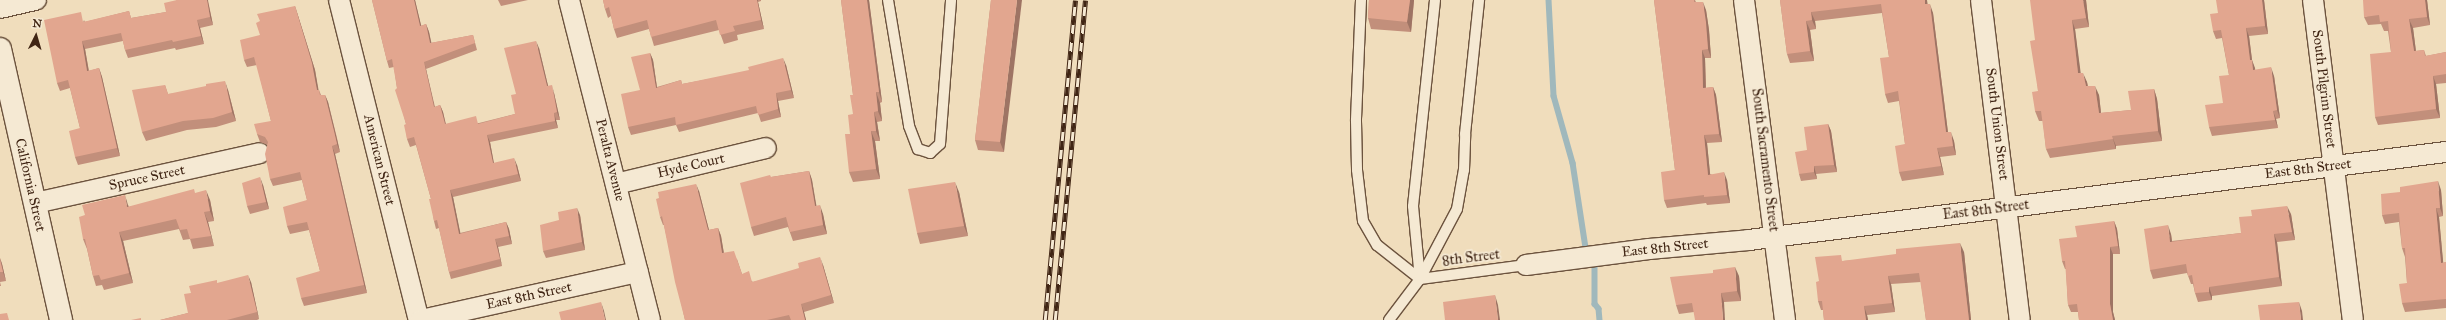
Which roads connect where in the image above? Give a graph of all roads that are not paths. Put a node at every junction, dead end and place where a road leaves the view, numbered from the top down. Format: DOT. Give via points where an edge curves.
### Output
graph roads {
  1 [pos="36,0"];
  2 [pos="339,0"];
  3 [pos="570,0"];
  4 [pos="888,0"];
  5 [pos="951,0"];
  6 [pos="1361,0"];
  7 [pos="1435,0"];
  8 [pos="1479,0"];
  9 [pos="1744,0"];
  10 [pos="1981,0"];
  11 [pos="2313,0"];
  12 [pos="0,8"];
  13 [pos="0,49"];
  14 [pos="766,148"];
  15 [pos="2446,152"];
  16 [pos="260,153"];
  17 [pos="2334,165"];
  18 [pos="616,184"];
  19 [pos="35,203"];
  20 [pos="2007,207"];
  21 [pos="1774,236"];
  22 [pos="1526,265"];
  23 [pos="638,272"];
  24 [pos="1420,279"];
  25 [pos="61,320"];
  26 [pos="420,320"];
  27 [pos="650,320"];
  28 [pos="1389,320"];
  29 [pos="1785,320"];
  30 [pos="2020,320"];
  31 [pos="2354,320"];
  1 -- 12 [label="street"];
  2 -- 26 [label="street, American Street"];
  3 -- 18 [label="street, Peralta Avenue"];
  4 -- 5 [label="lane" via="909,126 918,149 930,153 940,144"];
  6 -- 24 [label="lane" via="1356,121 1357,170 1363,221 1377,245"];
  7 -- 24 [label="lane" via="1413,206"];
  8 -- 24 [label="lane" via="1465,134 1464,170 1457,209"];
  9 -- 21 [label="street, South Sacramento Street"];
  10 -- 20 [label="street, South Union Street"];
  11 -- 17 [label="street, South Pilgrim Street"];
  13 -- 19 [label="street, California Street"];
  14 -- 18 [label="street, Hyde Court"];
  15 -- 17 [label="street, East 8th Street"];
  16 -- 19 [label="street, Spruce Street"];
  17 -- 20 [label="street, East 8th Street"];
  17 -- 31 [label="street, South Pilgrim Street"];
  18 -- 23 [label="street, Peralta Avenue"];
  19 -- 25 [label="street, California Street"];
  20 -- 21 [label="street, East 8th Street"];
  20 -- 30 [label="street, South Union Street"];
  21 -- 22 [label="street, East 8th Street"];
  21 -- 29 [label="street, South Sacramento Street"];
  22 -- 24 [label="lane, 8th Street"];
  23 -- 26 [label="street, East 8th Street"];
  23 -- 27 [label="street, Peralta Avenue"];
  24 -- 28 [label="lane"];
}
